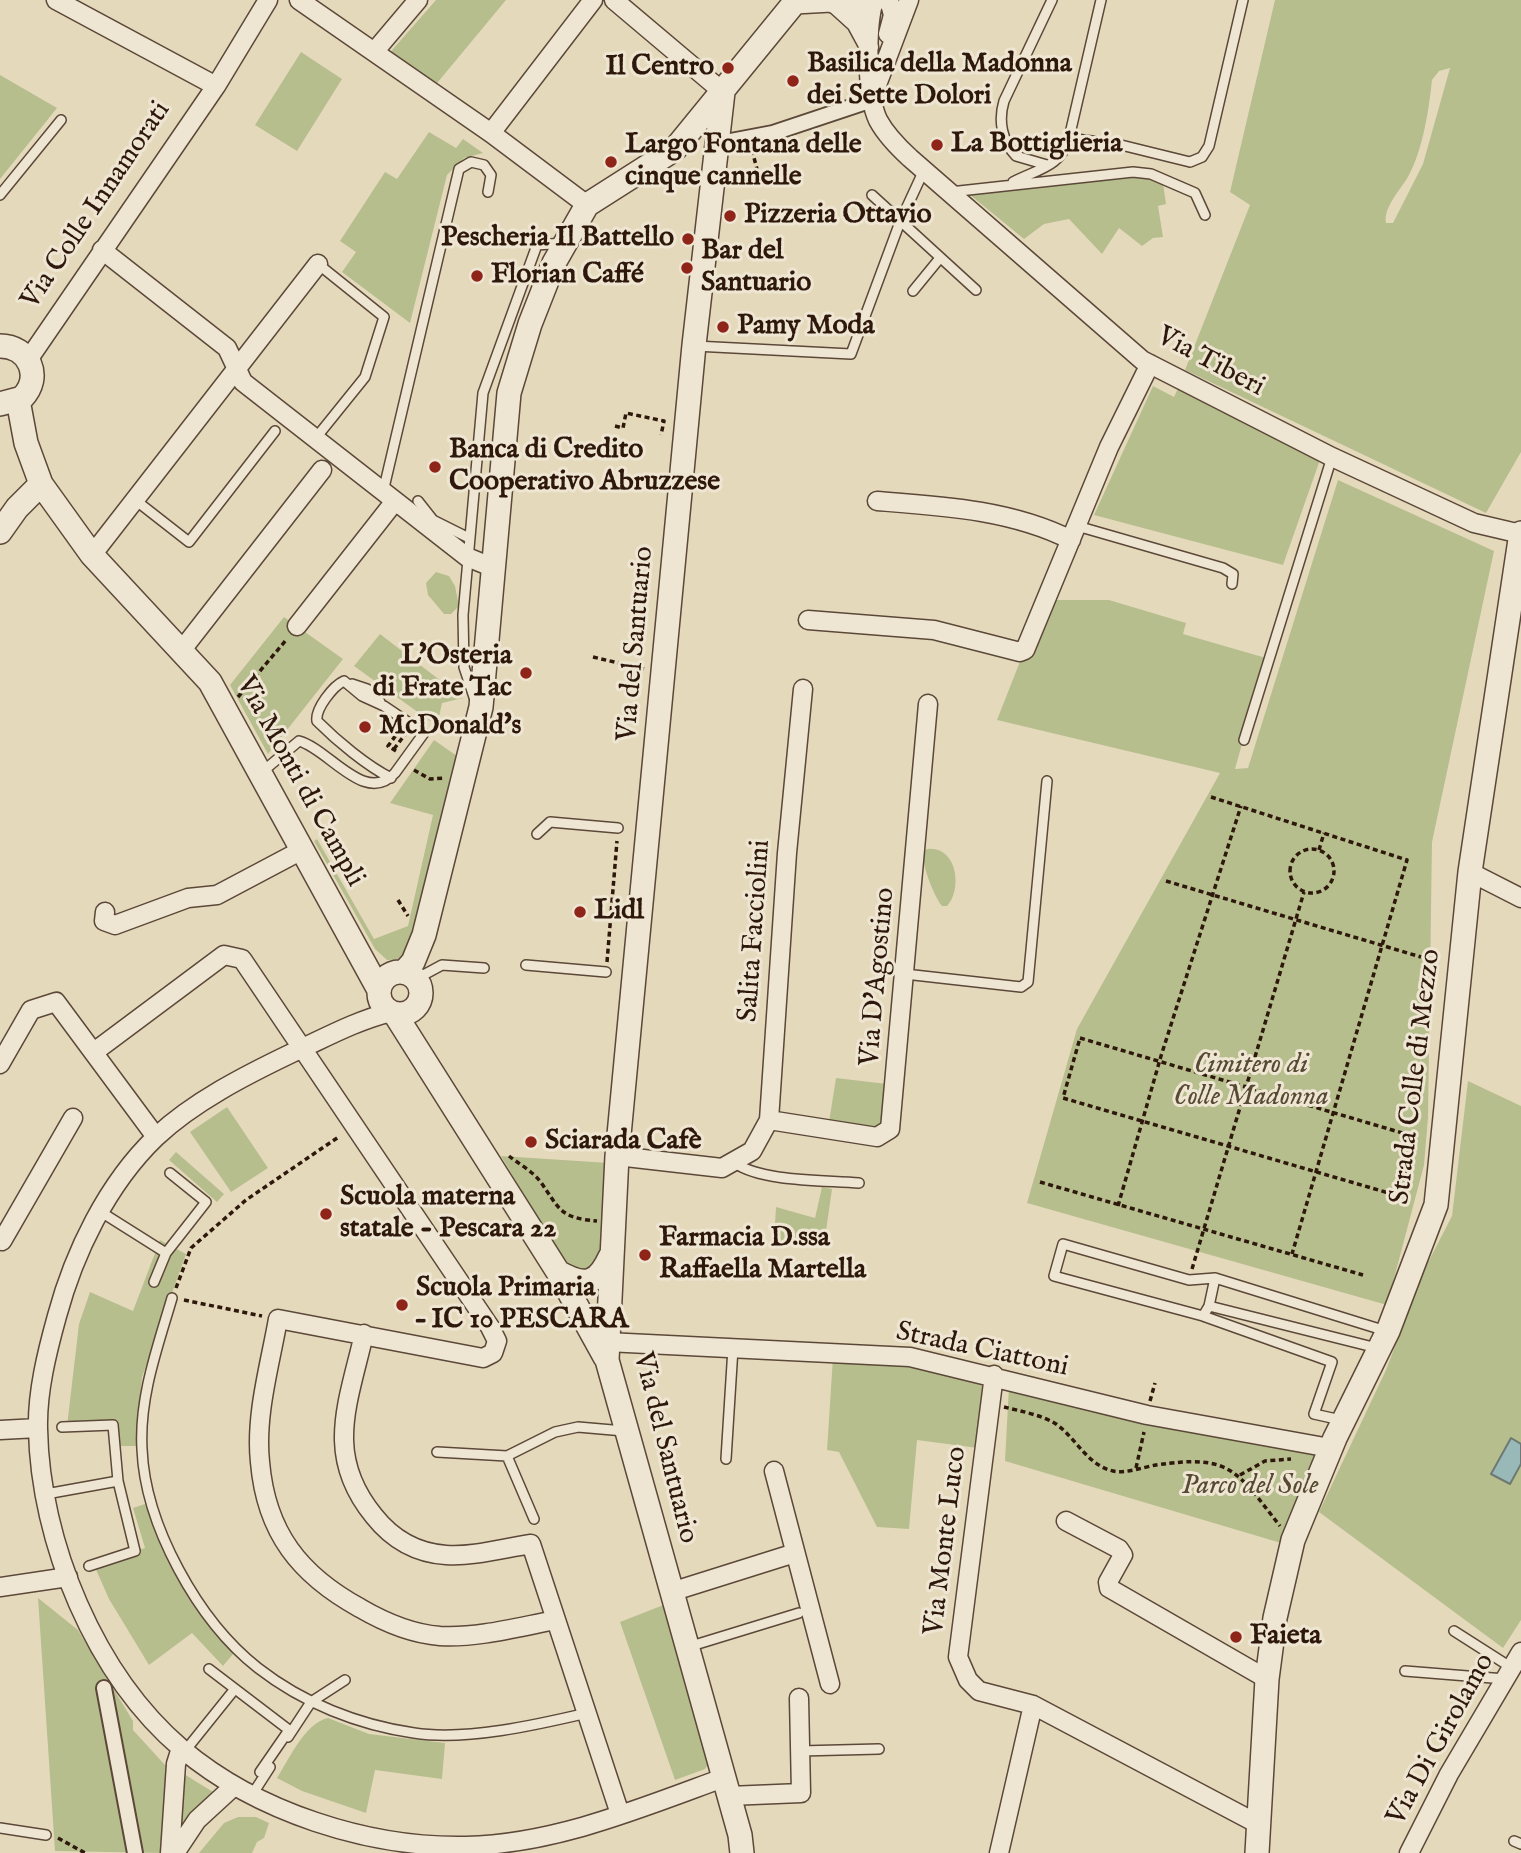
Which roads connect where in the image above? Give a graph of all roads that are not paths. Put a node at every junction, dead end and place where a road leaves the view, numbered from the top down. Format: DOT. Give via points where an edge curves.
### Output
graph roads {
  1 [pos="56,0"];
  2 [pos="268,0"];
  3 [pos="299,0"];
  4 [pos="418,0"];
  5 [pos="593,0"];
  6 [pos="614,0"];
  7 [pos="830,0"];
  8 [pos="874,0"];
  9 [pos="889,0"];
  10 [pos="909,0"];
  11 [pos="1052,0"];
  12 [pos="1101,0"];
  13 [pos="1243,0"];
  14 [pos="870,50"];
  15 [pos="374,52"];
  16 [pos="884,65"];
  17 [pos="216,86"];
  18 [pos="723,92"];
  19 [pos="872,100"];
  20 [pos="61,120"];
  21 [pos="491,133"];
  22 [pos="1069,138"];
  23 [pos="675,149"];
  24 [pos="714,154"];
  25 [pos="1047,165"];
  26 [pos="924,170"];
  27 [pos="1007,185"];
  28 [pos="488,192"];
  29 [pos="950,192"];
  30 [pos="0,195"];
  31 [pos="872,195"];
  32 [pos="587,205"];
  33 [pos="1205,215"];
  34 [pos="900,222"];
  35 [pos="565,243"];
  36 [pos="102,250"];
  37 [pos="940,258"];
  38 [pos="318,264"];
  39 [pos="976,290"];
  40 [pos="913,291"];
  41 [pos="1,345"];
  42 [pos="694,345"];
  43 [pos="28,360"];
  44 [pos="1150,364"];
  45 [pos="237,365"];
  46 [pos="9,402"];
  47 [pos="275,431"];
  48 [pos="315,439"];
  49 [pos="1332,457"];
  50 [pos="322,471"];
  51 [pos="41,484"];
  52 [pos="389,496"];
  53 [pos="134,499"];
  54 [pos="418,501"];
  55 [pos="877,501"];
  56 [pos="0,532"];
  57 [pos="1074,533"];
  58 [pos="1521,534"];
  59 [pos="469,538"];
  60 [pos="92,555"];
  61 [pos="467,557"];
  62 [pos="494,568"];
  63 [pos="1232,584"];
  64 [pos="808,620"];
  65 [pos="297,626"];
  66 [pos="181,651"];
  67 [pos="803,690"];
  68 [pos="928,704"];
  69 [pos="481,707"];
  70 [pos="1244,740"];
  71 [pos="261,773"];
  72 [pos="391,778"];
  73 [pos="1047,781"];
  74 [pos="618,828"];
  75 [pos="537,834"];
  76 [pos="302,850"];
  77 [pos="1470,872"];
  78 [pos="1521,898"];
  79 [pos="105,912"];
  80 [pos="526,965"];
  81 [pos="484,968"];
  82 [pos="606,972"];
  83 [pos="905,974"];
  84 [pos="393,991"];
  85 [pos="300,1049"];
  86 [pos="94,1052"];
  87 [pos="0,1064"];
  88 [pos="73,1118"];
  89 [pos="769,1120"];
  90 [pos="156,1137"];
  91 [pos="614,1152"];
  92 [pos="735,1163"];
  93 [pos="170,1173"];
  94 [pos="859,1183"];
  95 [pos="101,1212"];
  96 [pos="2,1241"];
  97 [pos="166,1253"];
  98 [pos="610,1256"];
  99 [pos="558,1272"];
  100 [pos="1216,1278"];
  101 [pos="154,1282"];
  102 [pos="172,1298"];
  103 [pos="1209,1306"];
  104 [pos="1203,1316"];
  105 [pos="364,1334"];
  106 [pos="1384,1340"];
  107 [pos="606,1346"];
  108 [pos="733,1348"];
  109 [pos="994,1375"];
  110 [pos="1343,1420"];
  111 [pos="62,1427"];
  112 [pos="38,1428"];
  113 [pos="0,1430"];
  114 [pos="625,1431"];
  115 [pos="1329,1451"];
  116 [pos="437,1452"];
  117 [pos="507,1456"];
  118 [pos="726,1459"];
  119 [pos="774,1471"];
  120 [pos="118,1481"];
  121 [pos="46,1494"];
  122 [pos="534,1519"];
  123 [pos="1066,1521"];
  124 [pos="795,1553"];
  125 [pos="89,1566"];
  126 [pos="68,1577"];
  127 [pos="0,1587"];
  128 [pos="671,1592"];
  129 [pos="799,1613"];
  130 [pos="556,1619"];
  131 [pos="1454,1631"];
  132 [pos="686,1647"];
  133 [pos="1512,1666"];
  134 [pos="209,1669"];
  135 [pos="1405,1671"];
  136 [pos="1267,1679"];
  137 [pos="345,1680"];
  138 [pos="830,1684"];
  139 [pos="104,1688"];
  140 [pos="234,1690"];
  141 [pos="799,1698"];
  142 [pos="311,1702"];
  143 [pos="1033,1705"];
  144 [pos="587,1713"];
  145 [pos="183,1749"];
  146 [pos="879,1749"];
  147 [pos="800,1751"];
  148 [pos="260,1772"];
  149 [pos="233,1786"];
  150 [pos="726,1787"];
  151 [pos="252,1795"];
  152 [pos="620,1814"];
  153 [pos="1258,1824"];
  154 [pos="4,1830"];
  155 [pos="46,1835"];
  156 [pos="135,1853"];
  157 [pos="172,1853"];
  158 [pos="742,1853"];
  159 [pos="999,1853"];
  160 [pos="1257,1853"];
  161 [pos="1409,1853"];
  1 -- 17 [label="street, Via Colle Innamorati"];
  2 -- 17 [label="street, Via Colle Innamorati"];
  3 -- 15 [label="street"];
  4 -- 15 [label="street"];
  5 -- 21 [label="street"];
  6 -- 18 [label="street"];
  7 -- 8 [label="street" via="855,6"];
  7 -- 14 [label="street" via="851,16"];
  7 -- 18 [label="street" via="795,2"];
  8 -- 14 [label="street"];
  9 -- 16 [label="street" via="893,15"];
  10 -- 16 [label="street"];
  11 -- 25 [label="lane" via="1000,118 1012,152 1023,160"];
  12 -- 22 [label="lane"];
  13 -- 22 [label="lane" via="1209,146 1202,157 1190,162"];
  14 -- 19 [label="street"];
  15 -- 21 [label="street"];
  16 -- 19 [label="street"];
  17 -- 36 [label="street, Via Colle Innamorati"];
  18 -- 23 [label="street"];
  18 -- 24 [label="street, Via del Santuario"];
  19 -- 24 [label="street"];
  19 -- 26 [label="street, Via Tiberi" via="884,130"];
  20 -- 30 [label="lane"];
  21 -- 32 [label="street"];
  22 -- 25 [label="lane" via="1061,158"];
  23 -- 24 [label="street"];
  23 -- 32 [label="street"];
  24 -- 42 [label="street, Via del Santuario"];
  25 -- 27 [label="lane"];
  26 -- 29 [label="street, Via Tiberi"];
  26 -- 34 [label="lane"];
  27 -- 29 [label="lane"];
  27 -- 33 [label="lane" via="1116,173 1151,174 1195,193"];
  28 -- 52 [label="lane" via="487,168 476,162 463,165 457,173"];
  29 -- 44 [label="street, Via Tiberi"];
  31 -- 34 [label="lane"];
  32 -- 35 [label="street"];
  34 -- 37 [label="lane"];
  34 -- 42 [label="lane" via="849,356"];
  35 -- 59 [label="lane" via="537,245 483,393"];
  35 -- 62 [label="street" via="530,324 509,393"];
  36 -- 43 [label="street, Via Colle Innamorati"];
  36 -- 45 [label="street" via="227,348"];
  37 -- 39 [label="lane"];
  37 -- 40 [label="lane"];
  38 -- 45 [label="street"];
  38 -- 48 [label="lane" via="384,317 365,377"];
  41 -- 43 [label="street" via="17,349"];
  42 -- 91 [label="street, Via del Santuario"];
  43 -- 46 [label="street" via="32,382"];
  44 -- 49 [label="street, Via Tiberi"];
  44 -- 57 [label="street" via="1108,447"];
  45 -- 48 [label="street" via="243,382"];
  45 -- 53 [label="street"];
  46 -- 51 [label="street, Via Monti di Campli"];
  47 -- 53 [label="lane" via="189,542"];
  48 -- 52 [label="street"];
  49 -- 58 [label="street, Via Tiberi" via="1474,523"];
  49 -- 70 [label="lane"];
  50 -- 66 [label="street"];
  51 -- 56 [label="street"];
  51 -- 60 [label="street, Via Monti di Campli"];
  52 -- 61 [label="street"];
  52 -- 65 [label="street"];
  53 -- 60 [label="street"];
  54 -- 59 [label="lane" via="433,520"];
  55 -- 57 [label="street" via="1009,516"];
  57 -- 63 [label="lane" via="1223,568 1233,574"];
  57 -- 64 [label="street" via="1030,644 1020,652 934,630"];
  58 -- 77 [label="street, Strada Colle di Mezzo"];
  59 -- 61 [label="lane"];
  60 -- 66 [label="street, Via Monti di Campli"];
  61 -- 62 [label="street"];
  61 -- 69 [label="lane" via="464,667 469,689"];
  62 -- 69 [label="street"];
  66 -- 71 [label="street, Via Monti di Campli" via="210,682"];
  67 -- 89 [label="street, Salita Facciolini"];
  68 -- 83 [label="street, Via D'Agostino"];
  69 -- 84 [label="street" via="451,801 421,944"];
  71 -- 72 [label="lane" via="299,741 366,783"];
  71 -- 76 [label="street, Via Monti di Campli"];
  72 -- 72 [label="lane" via="362,761 317,721 317,713 339,683 347,682 424,733"];
  73 -- 83 [label="lane" via="1028,982 1021,987"];
  74 -- 75 [label="lane" via="550,822"];
  76 -- 79 [label="street" via="217,895 188,898 115,925 104,921"];
  76 -- 84 [label="street, Via Monti di Campli" via="357,947"];
  77 -- 78 [label="street"];
  77 -- 106 [label="street, Strada Colle di Mezzo" via="1436,1205"];
  80 -- 82 [label="lane"];
  81 -- 84 [label="lane" via="442,965"];
  83 -- 89 [label="street, Via D'Agostino" via="891,1129 877,1137"];
  84 -- 85 [label="street" via="351,1024"];
  84 -- 99 [label="street, Via Monti di Campli"];
  85 -- 86 [label="street" via="242,959 224,955"];
  85 -- 90 [label="street" via="226,1088"];
  85 -- 105 [label="street" via="497,1341 493,1353 483,1358"];
  86 -- 87 [label="street" via="56,1002 31,1010"];
  86 -- 90 [label="street"];
  88 -- 96 [label="street"];
  89 -- 92 [label="street, Salita Facciolini" via="752,1152"];
  90 -- 95 [label="street"];
  91 -- 92 [label="street" via="722,1168"];
  91 -- 98 [label="street, Via del Santuario"];
  92 -- 94 [label="lane" via="746,1171"];
  93 -- 97 [label="lane" via="206,1202"];
  95 -- 97 [label="lane"];
  95 -- 112 [label="street" via="75,1261 59,1309"];
  97 -- 101 [label="lane"];
  98 -- 99 [label="street" via="600,1275 589,1281 579,1282"];
  98 -- 107 [label="street, Via del Santuario"];
  99 -- 107 [label="street, Via Monti di Campli"];
  100 -- 103 [label="lane"];
  100 -- 104 [label="lane" via="1189,1280 1063,1244 1054,1276"];
  100 -- 106 [label="lane"];
  102 -- 142 [label="lane" via="149,1377 141,1445 152,1509 176,1563 214,1623 258,1668"];
  103 -- 104 [label="lane"];
  103 -- 106 [label="lane"];
  104 -- 110 [label="lane" via="1332,1362 1314,1414"];
  105 -- 130 [label="street" via="343,1436 346,1472 357,1493 400,1542 425,1552 450,1555 531,1544"];
  105 -- 130 [label="street" via="278,1319 259,1429 260,1461 265,1495 289,1550 326,1589 401,1628 438,1636 473,1636"];
  106 -- 110 [label="street, Strada Colle di Mezzo"];
  107 -- 108 [label="street, Strada Ciattoni"];
  107 -- 114 [label="street, Via del Santuario"];
  108 -- 109 [label="street, Strada Ciattoni" via="910,1357"];
  108 -- 118 [label="lane"];
  109 -- 115 [label="street, Strada Ciattoni"];
  109 -- 143 [label="street, Via Monte Luco" via="958,1657 979,1692"];
  110 -- 115 [label="street, Strada Colle di Mezzo"];
  111 -- 120 [label="lane" via="113,1425"];
  112 -- 113 [label="street"];
  112 -- 121 [label="street"];
  114 -- 117 [label="lane" via="594,1426 566,1429"];
  114 -- 128 [label="street, Via del Santuario"];
  115 -- 136 [label="street, Strada Colle di Mezzo" via="1293,1540"];
  116 -- 117 [label="lane"];
  117 -- 122 [label="lane"];
  119 -- 124 [label="street"];
  120 -- 121 [label="lane"];
  120 -- 125 [label="lane" via="135,1551"];
  121 -- 126 [label="street"];
  123 -- 136 [label="street" via="1123,1555 1109,1588"];
  124 -- 128 [label="street, Via del Santuario"];
  124 -- 138 [label="street"];
  126 -- 127 [label="street"];
  126 -- 145 [label="street" via="101,1648 154,1720"];
  128 -- 132 [label="street, Via del Santuario"];
  129 -- 132 [label="lane"];
  130 -- 144 [label="street"];
  131 -- 133 [label="lane"];
  132 -- 150 [label="street, Via del Santuario"];
  133 -- 135 [label="lane"];
  133 -- 161 [label="street, Via Di Girolamo" via="1448,1774"];
  134 -- 140 [label="lane"];
  136 -- 153 [label="street, Strada Colle di Mezzo"];
  137 -- 142 [label="lane"];
  139 -- 156 [label="street"];
  140 -- 145 [label="lane"];
  140 -- 148 [label="lane" via="289,1730"];
  141 -- 147 [label="street"];
  142 -- 144 [label="lane" via="354,1720 415,1734 512,1728"];
  142 -- 151 [label="lane"];
  143 -- 153 [label="street, Via Monte Luco"];
  143 -- 159 [label="street"];
  144 -- 152 [label="street"];
  145 -- 149 [label="street"];
  145 -- 157 [label="street" via="176,1764"];
  146 -- 147 [label="lane"];
  147 -- 150 [label="street" via="801,1793"];
  149 -- 151 [label="street"];
  149 -- 157 [label="street" via="197,1820"];
  150 -- 152 [label="street"];
  150 -- 158 [label="street, Via del Santuario"];
  151 -- 152 [label="street" via="342,1829 415,1844 529,1841"];
  153 -- 160 [label="street, Strada Colle di Mezzo"];
  154 -- 155 [label="lane"];
}
